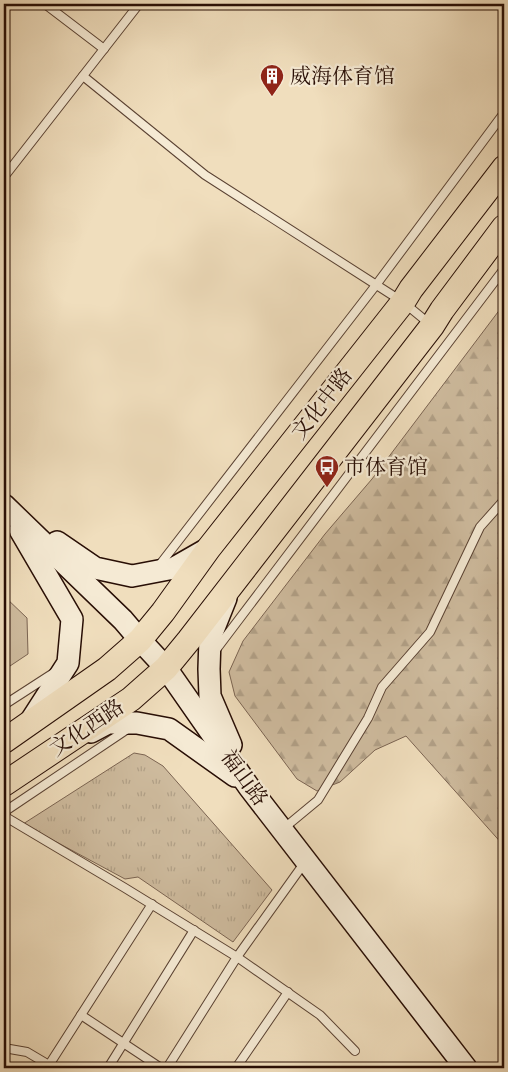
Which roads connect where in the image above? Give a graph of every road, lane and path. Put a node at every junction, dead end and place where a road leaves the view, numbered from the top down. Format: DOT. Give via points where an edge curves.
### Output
graph roads {
  1 [pos="45,4"];
  2 [pos="139,4"];
  3 [pos="104,49"];
  4 [pos="83,76"];
  5 [pos="504,113"];
  6 [pos="504,168"];
  7 [pos="4,178"];
  8 [pos="504,227"];
  9 [pos="504,270"];
  10 [pos="376,285"];
  11 [pos="403,302"];
  12 [pos="432,326"];
  13 [pos="504,500"];
  14 [pos="5,507"];
  15 [pos="209,548"];
  16 [pos="155,572"];
  17 [pos="230,587"];
  18 [pos="140,640"];
  19 [pos="209,658"];
  20 [pos="68,663"];
  21 [pos="166,668"];
  22 [pos="4,705"];
  23 [pos="137,722"];
  24 [pos="29,724"];
  25 [pos="4,741"];
  26 [pos="53,751"];
  27 [pos="4,784"];
  28 [pos="249,786"];
  29 [pos="4,812"];
  30 [pos="4,816"];
  31 [pos="282,830"];
  32 [pos="306,860"];
  33 [pos="152,904"];
  34 [pos="194,930"];
  35 [pos="237,957"];
  36 [pos="288,992"];
  37 [pos="81,1015"];
  38 [pos="124,1043"];
  39 [pos="4,1048"];
  40 [pos="355,1050"];
  41 [pos="52,1067"];
  42 [pos="108,1068"];
  43 [pos="161,1068"];
  44 [pos="167,1068"];
  45 [pos="236,1068"];
  46 [pos="466,1068"];
  1 -- 3 [label="lane"];
  2 -- 3 [label="lane"];
  3 -- 4 [label="lane"];
  4 -- 7 [label="lane"];
  4 -- 10 [label="lane" via="205,175"];
  5 -- 10 [label="lane"];
  6 -- 11 [label="main road, 文化中路"];
  8 -- 12 [label="main road, 文化中路"];
  9 -- 19 [label="lane"];
  10 -- 11 [label="lane"];
  10 -- 16 [label="lane"];
  11 -- 12 [label="lane"];
  11 -- 15 [label="main road, 文化中路"];
  12 -- 17 [label="main road, 文化中路"];
  13 -- 31 [label="lane" via="480,527 430,632 382,687 368,718 318,800"];
  14 -- 16 [label="main road" via="95,568 132,576"];
  14 -- 18 [label="main road, 福山路"];
  14 -- 20 [label="main road" via="72,619"];
  15 -- 16 [label="main road" via="174,568"];
  15 -- 18 [label="main road, 文化中路"];
  17 -- 19 [label="main road" via="210,638"];
  17 -- 21 [label="main road, 文化中路"];
  18 -- 21 [label="main road, 福山路"];
  18 -- 24 [label="main road, 文化西路" via="107,669"];
  19 -- 28 [label="main road" via="210,696"];
  20 -- 22 [label="lane"];
  20 -- 24 [label="main road"];
  21 -- 26 [label="main road, 文化西路" via="131,698"];
  21 -- 28 [label="main road, 福山路"];
  23 -- 26 [label="main road" via="108,723"];
  23 -- 28 [label="main road" via="169,729"];
  23 -- 29 [label="lane"];
  24 -- 25 [label="main road, 文化西路"];
  26 -- 27 [label="main road, 文化西路"];
  28 -- 31 [label="main road, 福山路"];
  30 -- 33 [label="lane"];
  31 -- 32 [label="main road, 福山路"];
  32 -- 35 [label="lane"];
  32 -- 46 [label="main road, 福山路"];
  33 -- 34 [label="lane"];
  33 -- 37 [label="lane"];
  34 -- 35 [label="lane"];
  34 -- 38 [label="lane"];
  35 -- 36 [label="lane"];
  35 -- 44 [label="lane"];
  36 -- 40 [label="lane" via="320,1015"];
  36 -- 45 [label="lane"];
  37 -- 38 [label="lane"];
  37 -- 41 [label="lane"];
  38 -- 42 [label="lane"];
  38 -- 43 [label="lane"];
  39 -- 41 [label="lane" via="27,1052"];
}
